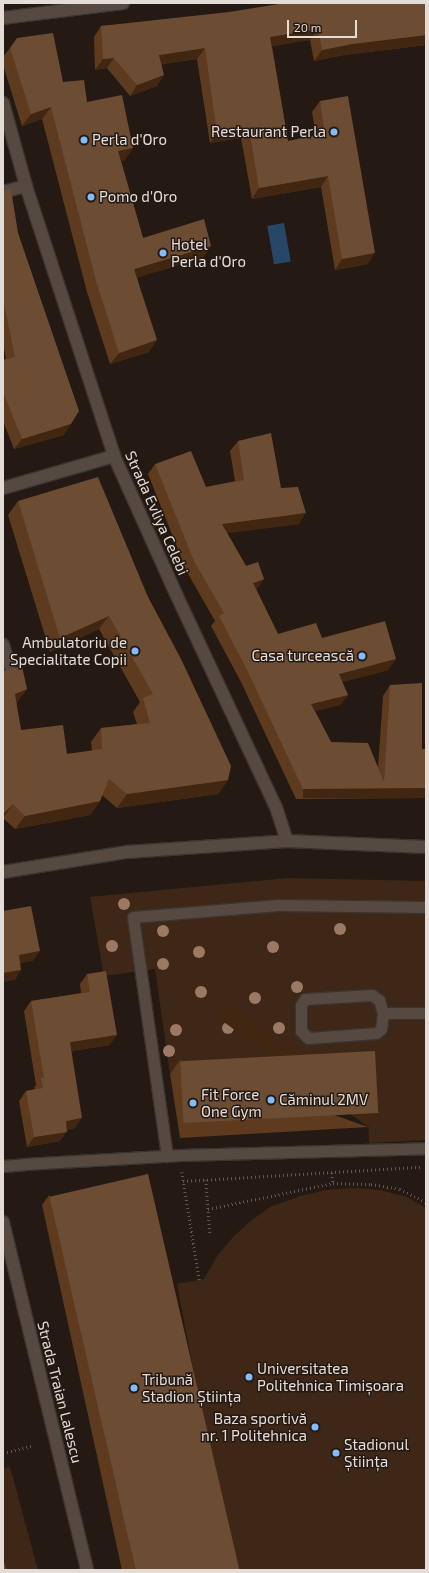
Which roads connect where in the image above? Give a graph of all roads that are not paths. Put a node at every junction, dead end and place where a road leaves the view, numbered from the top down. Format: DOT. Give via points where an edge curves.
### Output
graph roads {
  1 [pos="122,3"];
  2 [pos="3,18"];
  3 [pos="3,103"];
  4 [pos="26,186"];
  5 [pos="3,192"];
  6 [pos="114,456"];
  7 [pos="3,488"];
  8 [pos="3,644"];
  9 [pos="9,665"];
  10 [pos="287,842"];
  11 [pos="426,847"];
  12 [pos="3,872"];
  13 [pos="426,907"];
  14 [pos="383,1013"];
  15 [pos="426,1013"];
  16 [pos="426,1148"];
  17 [pos="167,1156"];
  18 [pos="3,1166"];
  19 [pos="3,1222"];
  20 [pos="87,1570"];
  1 -- 2 [label="street"];
  3 -- 4 [label="street, Strada Evliya Celebi"];
  4 -- 5 [label="street"];
  4 -- 6 [label="street, Strada Evliya Celebi"];
  6 -- 7 [label="street"];
  6 -- 10 [label="street, Strada Evliya Celebi" via="276,807"];
  8 -- 9 [label="lane"];
  10 -- 11 [label="street"];
  10 -- 12 [label="street" via="127,852"];
  13 -- 17 [label="lane" via="279,905 133,917"];
  14 -- 14 [label="lane" via="379,1000 372,995 305,999 302,1005 302,1031 308,1038 376,1033 382,1029"];
  14 -- 15 [label="lane"];
  16 -- 17 [label="lane"];
  17 -- 18 [label="lane"];
  19 -- 20 [label="street, Strada Traian Lalescu"];
}
